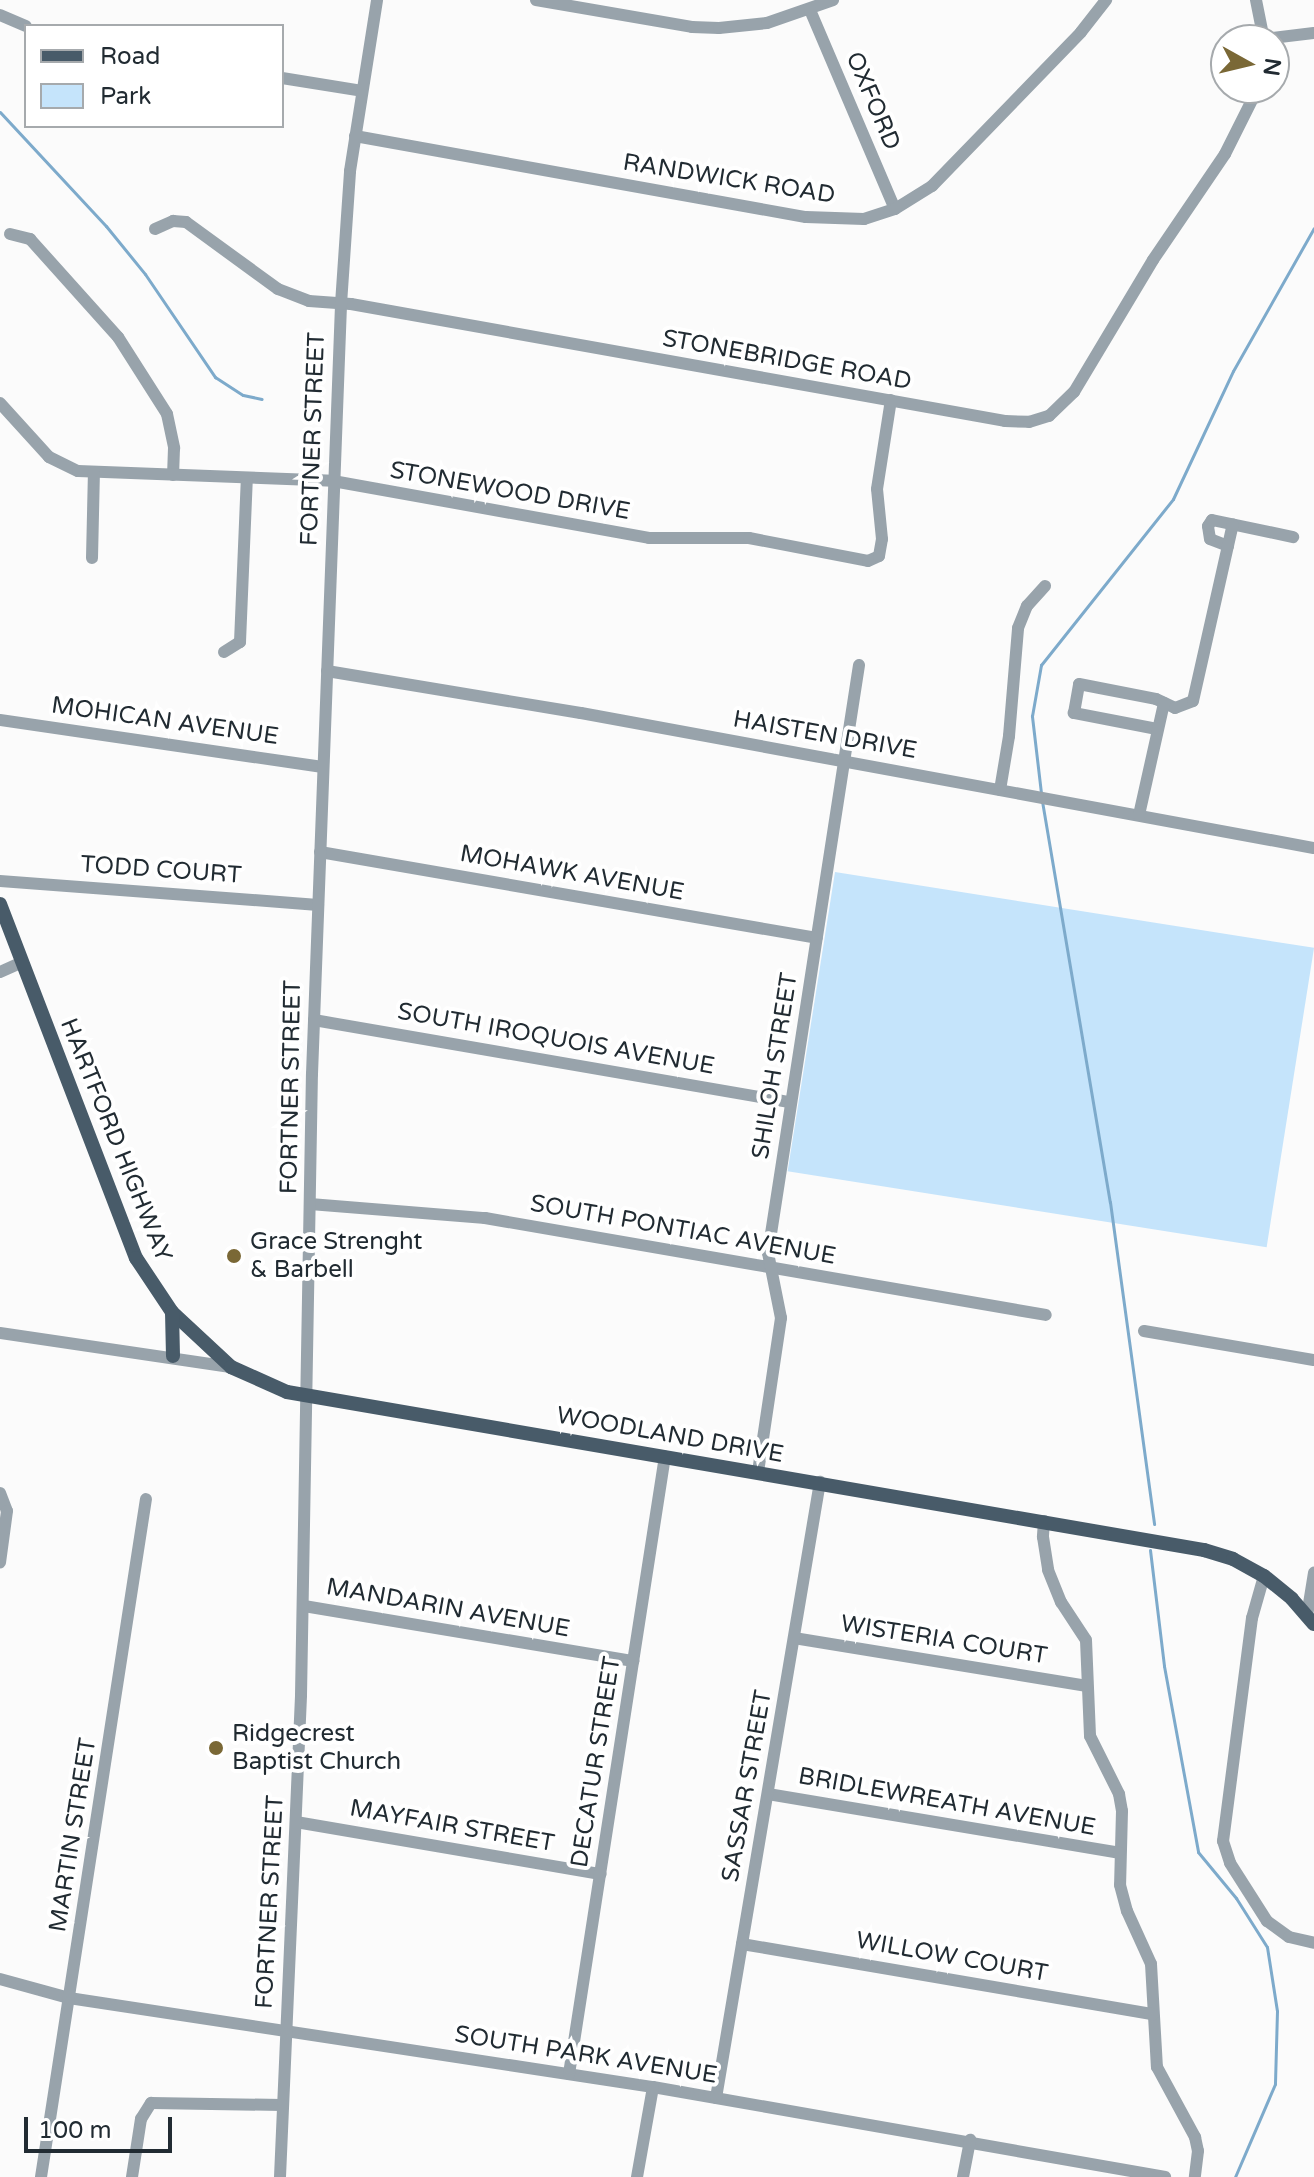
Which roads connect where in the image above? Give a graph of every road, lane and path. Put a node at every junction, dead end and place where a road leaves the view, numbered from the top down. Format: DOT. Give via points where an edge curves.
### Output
graph roads {
  1 [pos="377,0"];
  2 [pos="536,0"];
  3 [pos="833,0"];
  4 [pos="1106,0"];
  5 [pos="1256,0"];
  6 [pos="810,10"];
  7 [pos="0,15"];
  8 [pos="1261,24"];
  9 [pos="24,25"];
  10 [pos="1314,33"];
  11 [pos="1290,36"];
  12 [pos="284,78"];
  13 [pos="362,91"];
  14 [pos="1250,104"];
  15 [pos="355,136"];
  16 [pos="895,209"];
  17 [pos="155,229"];
  18 [pos="10,234"];
  19 [pos="341,304"];
  20 [pos="891,400"];
  21 [pos="0,403"];
  22 [pos="94,472"];
  23 [pos="173,475"];
  24 [pos="247,478"];
  25 [pos="333,481"];
  26 [pos="1233,524"];
  27 [pos="1293,537"];
  28 [pos="1228,546"];
  29 [pos="92,558"];
  30 [pos="1045,586"];
  31 [pos="224,652"];
  32 [pos="859,665"];
  33 [pos="327,671"];
  34 [pos="1164,703"];
  35 [pos="0,720"];
  36 [pos="1157,729"];
  37 [pos="844,762"];
  38 [pos="323,767"];
  39 [pos="1000,790"];
  40 [pos="1139,815"];
  41 [pos="1314,848"];
  42 [pos="320,852"];
  43 [pos="0,881"];
  44 [pos="0,904"];
  45 [pos="318,905"];
  46 [pos="817,938"];
  47 [pos="22,962"];
  48 [pos="0,972"];
  49 [pos="314,1020"];
  50 [pos="791,1102"];
  51 [pos="310,1204"];
  52 [pos="770,1267"];
  53 [pos="172,1312"];
  54 [pos="1046,1315"];
  55 [pos="1144,1331"];
  56 [pos="0,1333"];
  57 [pos="173,1356"];
  58 [pos="1314,1360"];
  59 [pos="231,1367"];
  60 [pos="306,1395"];
  61 [pos="665,1456"];
  62 [pos="758,1472"];
  63 [pos="820,1482"];
  64 [pos="0,1493"];
  65 [pos="146,1499"];
  66 [pos="1044,1521"];
  67 [pos="0,1563"];
  68 [pos="1314,1573"];
  69 [pos="1264,1576"];
  70 [pos="304,1606"];
  71 [pos="1311,1620"];
  72 [pos="794,1638"];
  73 [pos="633,1661"];
  74 [pos="1087,1686"];
  75 [pos="768,1794"];
  76 [pos="296,1822"];
  77 [pos="1119,1853"];
  78 [pos="601,1874"];
  79 [pos="1314,1943"];
  80 [pos="742,1944"];
  81 [pos="0,1979"];
  82 [pos="69,1998"];
  83 [pos="1153,2014"];
  84 [pos="285,2029"];
  85 [pos="569,2074"];
  86 [pos="653,2087"];
  87 [pos="716,2098"];
  88 [pos="282,2105"];
  89 [pos="970,2140"];
  90 [pos="41,2177"];
  91 [pos="132,2177"];
  92 [pos="280,2177"];
  93 [pos="637,2177"];
  94 [pos="963,2177"];
  95 [pos="1165,2177"];
  96 [pos="1195,2177"];
  1 -- 13 [label="street, FORTNER STREET"];
  2 -- 6 [label="street" via="705,28 744,27"];
  3 -- 6 [label="street"];
  4 -- 16 [label="street, RANDWICK ROAD" via="932,186"];
  5 -- 8 [label="street"];
  6 -- 16 [label="street, OXFORD"];
  7 -- 9 [label="street"];
  10 -- 11 [label="street"];
  12 -- 13 [label="street"];
  13 -- 15 [label="street, FORTNER STREET"];
  14 -- 20 [label="street, STONEBRIDGE ROAD" via="1225,154 1058,410 1040,420 1019,422"];
  15 -- 16 [label="street, RANDWICK ROAD" via="832,220 864,219"];
  15 -- 19 [label="street, FORTNER STREET"];
  17 -- 19 [label="street, STONEBRIDGE ROAD" via="186,222 278,289 309,301"];
  18 -- 23 [label="street" via="30,239 118,337 167,414"];
  19 -- 20 [label="street, STONEBRIDGE ROAD"];
  19 -- 25 [label="street, FORTNER STREET"];
  20 -- 25 [label="street, STONEWOOD DRIVE" via="877,489 882,539 879,556 872,561 749,538 649,538"];
  21 -- 22 [label="street, STONEWOOD DRIVE" via="56,462"];
  22 -- 23 [label="street, STONEWOOD DRIVE"];
  22 -- 29 [label="street"];
  23 -- 24 [label="street, STONEWOOD DRIVE"];
  24 -- 25 [label="street, STONEWOOD DRIVE"];
  24 -- 31 [label="street" via="240,642"];
  25 -- 33 [label="street, FORTNER STREET"];
  26 -- 27 [label="street"];
  26 -- 28 [label="street"];
  26 -- 28 [label="street" via="1212,520 1208,526 1210,539"];
  28 -- 34 [label="street" via="1197,693 1185,706"];
  30 -- 39 [label="street" via="1027,606 1018,628"];
  32 -- 37 [label="street, SHILOH STREET"];
  33 -- 37 [label="street, HAISTEN DRIVE"];
  33 -- 38 [label="street, FORTNER STREET"];
  34 -- 36 [label="street"];
  34 -- 36 [label="street" via="1079,684 1074,713"];
  35 -- 38 [label="street, MOHICAN AVENUE"];
  36 -- 40 [label="street"];
  37 -- 39 [label="street, HAISTEN DRIVE"];
  37 -- 46 [label="street, SHILOH STREET"];
  38 -- 42 [label="street, FORTNER STREET"];
  39 -- 40 [label="street, HAISTEN DRIVE"];
  40 -- 41 [label="street, HAISTEN DRIVE"];
  42 -- 45 [label="street, FORTNER STREET"];
  42 -- 46 [label="street, MOHAWK AVENUE"];
  43 -- 45 [label="street, TODD COURT"];
  44 -- 47 [label="main road, HARTFORD HIGHWAY"];
  45 -- 49 [label="street, FORTNER STREET"];
  46 -- 50 [label="street, SHILOH STREET"];
  47 -- 48 [label="street"];
  47 -- 53 [label="main road, HARTFORD HIGHWAY" via="123,1229 147,1279"];
  49 -- 50 [label="street, SOUTH IROQUOIS AVENUE"];
  49 -- 51 [label="street, FORTNER STREET"];
  50 -- 52 [label="street, SHILOH STREET"];
  51 -- 52 [label="street, SOUTH PONTIAC AVENUE" via="485,1218"];
  51 -- 60 [label="street, FORTNER STREET"];
  52 -- 54 [label="street, SOUTH PONTIAC AVENUE"];
  52 -- 62 [label="street, SHILOH STREET" via="781,1318"];
  53 -- 57 [label="main road"];
  53 -- 59 [label="main road, HARTFORD HIGHWAY"];
  55 -- 58 [label="street"];
  56 -- 57 [label="street, WOODLAND DRIVE"];
  57 -- 59 [label="street, WOODLAND DRIVE"];
  59 -- 60 [label="main road, WOODLAND DRIVE"];
  60 -- 61 [label="main road, WOODLAND DRIVE"];
  60 -- 70 [label="street, FORTNER STREET"];
  61 -- 62 [label="main road, WOODLAND DRIVE"];
  61 -- 73 [label="street, DECATUR STREET"];
  62 -- 63 [label="main road, WOODLAND DRIVE"];
  63 -- 66 [label="main road, WOODLAND DRIVE"];
  63 -- 72 [label="street, SASSAR STREET"];
  64 -- 67 [label="street" via="7,1511"];
  65 -- 82 [label="street, MARTIN STREET"];
  66 -- 69 [label="main road, WOODLAND DRIVE" via="1204,1550"];
  66 -- 74 [label="street" via="1048,1570 1086,1640"];
  68 -- 71 [label="street"];
  69 -- 71 [label="main road, WOODLAND DRIVE"];
  69 -- 79 [label="street" via="1252,1618 1223,1841 1230,1863 1267,1921 1289,1937"];
  70 -- 73 [label="street, MANDARIN AVENUE"];
  70 -- 76 [label="street, FORTNER STREET"];
  72 -- 74 [label="street, WISTERIA COURT"];
  72 -- 75 [label="street, SASSAR STREET"];
  73 -- 78 [label="street, DECATUR STREET"];
  74 -- 77 [label="street" via="1090,1736 1119,1794"];
  75 -- 77 [label="street, BRIDLEWREATH AVENUE"];
  75 -- 80 [label="street, SASSAR STREET"];
  76 -- 78 [label="street, MAYFAIR STREET"];
  76 -- 84 [label="street, FORTNER STREET"];
  77 -- 83 [label="street" via="1123,1897 1154,1977"];
  78 -- 85 [label="street, DECATUR STREET"];
  80 -- 83 [label="street, WILLOW COURT"];
  80 -- 87 [label="street, SASSAR STREET"];
  81 -- 82 [label="street, SOUTH PARK AVENUE"];
  82 -- 84 [label="street, SOUTH PARK AVENUE"];
  82 -- 90 [label="street, MARTIN STREET"];
  83 -- 96 [label="street" via="1157,2067 1195,2137"];
  84 -- 85 [label="street, SOUTH PARK AVENUE"];
  84 -- 88 [label="street, FORTNER STREET"];
  85 -- 86 [label="street, SOUTH PARK AVENUE"];
  86 -- 87 [label="street, SOUTH PARK AVENUE"];
  86 -- 93 [label="street"];
  87 -- 89 [label="street, SOUTH PARK AVENUE"];
  88 -- 91 [label="street" via="151,2103 141,2119"];
  88 -- 92 [label="street, FORTNER STREET"];
  89 -- 94 [label="street"];
  89 -- 95 [label="street, SOUTH PARK AVENUE"];
}
